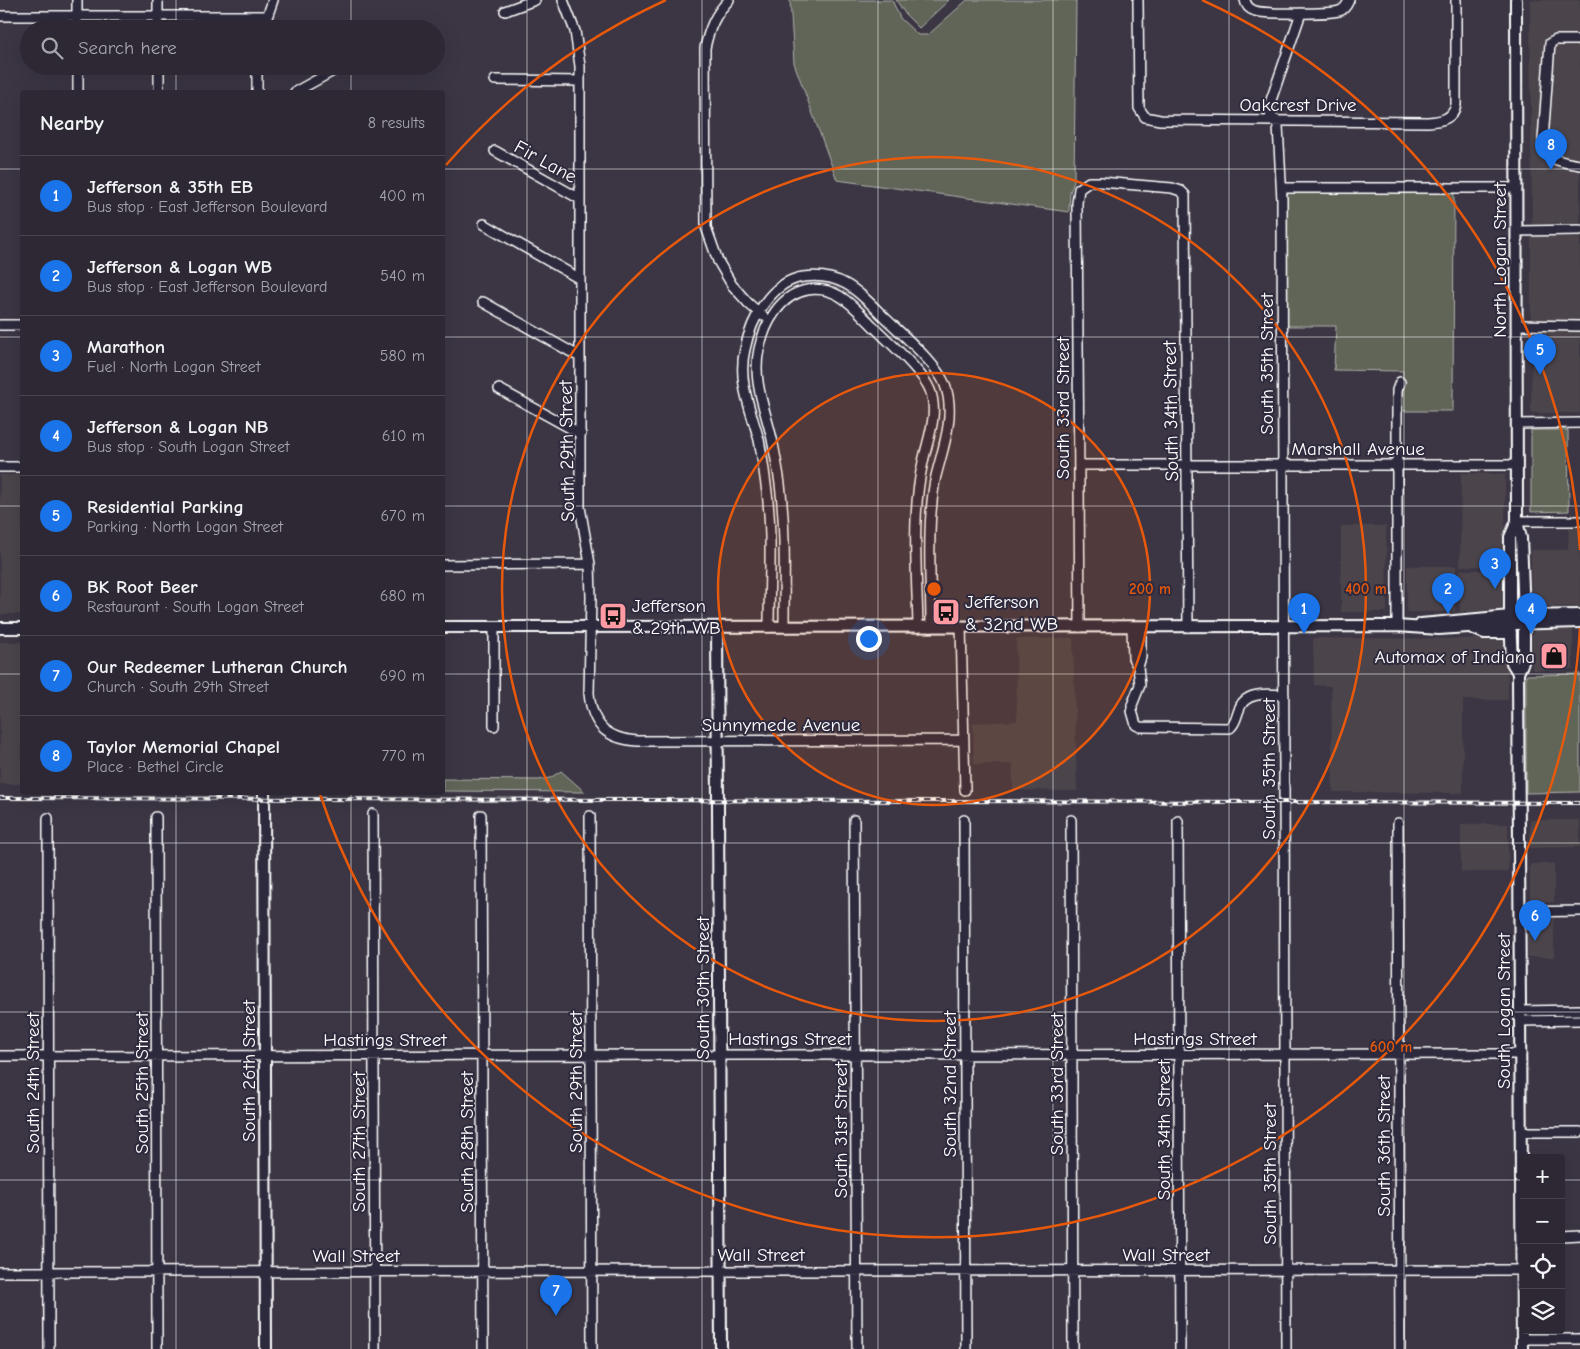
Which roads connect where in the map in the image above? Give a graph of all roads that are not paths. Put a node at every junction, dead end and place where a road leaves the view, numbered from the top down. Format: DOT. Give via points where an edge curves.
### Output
graph roads {
  1 [pos="77,0"];
  2 [pos="158,0"];
  3 [pos="273,0"];
  4 [pos="535,0"];
  5 [pos="563,0"];
  6 [pos="729,0"];
  7 [pos="1138,0"];
  8 [pos="1456,0"];
  9 [pos="1516,0"];
  10 [pos="1246,4"];
  11 [pos="1346,4"];
  12 [pos="505,11"];
  13 [pos="1301,13"];
  14 [pos="0,16"];
  15 [pos="77,16"];
  16 [pos="158,16"];
  17 [pos="267,16"];
  18 [pos="77,20"];
  19 [pos="158,20"];
  20 [pos="266,20"];
  21 [pos="1580,40"];
  22 [pos="78,75"];
  23 [pos="159,75"];
  24 [pos="257,75"];
  25 [pos="325,75"];
  26 [pos="495,80"];
  27 [pos="580,81"];
  28 [pos="78,90"];
  29 [pos="159,90"];
  30 [pos="257,90"];
  31 [pos="298,90"];
  32 [pos="1275,120"];
  33 [pos="495,151"];
  34 [pos="1580,165"];
  35 [pos="1282,188"];
  36 [pos="1517,188"];
  37 [pos="1185,195"];
  38 [pos="580,199"];
  39 [pos="484,224"];
  40 [pos="1580,230"];
  41 [pos="1517,231"];
  42 [pos="580,279"];
  43 [pos="483,302"];
  44 [pos="759,312"];
  45 [pos="770,321"];
  46 [pos="0,325"];
  47 [pos="20,325"];
  48 [pos="1517,325"];
  49 [pos="1580,326"];
  50 [pos="580,357"];
  51 [pos="1400,382"];
  52 [pos="499,389"];
  53 [pos="1580,423"];
  54 [pos="1517,424"];
  55 [pos="581,434"];
  56 [pos="1187,464"];
  57 [pos="1283,464"];
  58 [pos="1398,464"];
  59 [pos="1079,465"];
  60 [pos="1517,465"];
  61 [pos="0,467"];
  62 [pos="20,467"];
  63 [pos="1517,521"];
  64 [pos="1580,521"];
  65 [pos="445,564"];
  66 [pos="590,564"];
  67 [pos="1580,615"];
  68 [pos="1524,619"];
  69 [pos="1580,622"];
  70 [pos="1511,624"];
  71 [pos="961,626"];
  72 [pos="1080,626"];
  73 [pos="1137,626"];
  74 [pos="1188,626"];
  75 [pos="1284,626"];
  76 [pos="1397,626"];
  77 [pos="445,627"];
  78 [pos="494,627"];
  79 [pos="590,627"];
  80 [pos="717,627"];
  81 [pos="769,627"];
  82 [pos="784,627"];
  83 [pos="918,627"];
  84 [pos="931,627"];
  85 [pos="0,628"];
  86 [pos="20,628"];
  87 [pos="1518,672"];
  88 [pos="1284,695"];
  89 [pos="494,726"];
  90 [pos="602,728"];
  91 [pos="718,740"];
  92 [pos="964,740"];
  93 [pos="965,790"];
  94 [pos="264,795"];
  95 [pos="374,814"];
  96 [pos="481,815"];
  97 [pos="590,816"];
  98 [pos="156,817"];
  99 [pos="48,818"];
  100 [pos="854,820"];
  101 [pos="964,820"];
  102 [pos="1071,820"];
  103 [pos="1178,821"];
  104 [pos="1398,823"];
  105 [pos="1580,911"];
  106 [pos="1520,912"];
  107 [pos="1580,1010"];
  108 [pos="1520,1016"];
  109 [pos="1580,1020"];
  110 [pos="1399,1053"];
  111 [pos="720,1054"];
  112 [pos="965,1054"];
  113 [pos="1072,1054"];
  114 [pos="1179,1054"];
  115 [pos="1285,1054"];
  116 [pos="1520,1054"];
  117 [pos="49,1055"];
  118 [pos="266,1055"];
  119 [pos="374,1055"];
  120 [pos="482,1055"];
  121 [pos="591,1055"];
  122 [pos="856,1055"];
  123 [pos="0,1056"];
  124 [pos="157,1056"];
  125 [pos="1521,1132"];
  126 [pos="1580,1132"];
  127 [pos="1522,1199"];
  128 [pos="1565,1236"];
  129 [pos="1580,1236"];
  130 [pos="856,1270"];
  131 [pos="966,1270"];
  132 [pos="1072,1270"];
  133 [pos="1180,1270"];
  134 [pos="1286,1270"];
  135 [pos="1400,1270"];
  136 [pos="1520,1270"];
  137 [pos="374,1271"];
  138 [pos="483,1271"];
  139 [pos="592,1271"];
  140 [pos="721,1271"];
  141 [pos="0,1272"];
  142 [pos="49,1272"];
  143 [pos="158,1272"];
  144 [pos="266,1272"];
  145 [pos="1522,1289"];
  146 [pos="1580,1339"];
  147 [pos="1522,1344"];
  148 [pos="49,1349"];
  149 [pos="158,1349"];
  150 [pos="266,1349"];
  151 [pos="375,1349"];
  152 [pos="483,1349"];
  153 [pos="592,1349"];
  154 [pos="721,1349"];
  155 [pos="857,1349"];
  156 [pos="966,1349"];
  157 [pos="1073,1349"];
  158 [pos="1180,1349"];
  159 [pos="1286,1349"];
  160 [pos="1400,1349"];
  1 -- 15 [label="street"];
  2 -- 16 [label="street"];
  3 -- 17 [label="street"];
  4 -- 12 [label="street"];
  5 -- 27 [label="street, South 29th Street" via="571,17"];
  6 -- 44 [label="street" via="709,28 705,48 706,227 718,261 732,285"];
  7 -- 32 [label="street, Oakcrest Drive" via="1139,108 1146,117 1160,120"];
  8 -- 32 [label="street, Oakcrest Drive" via="1457,98 1455,112 1450,117 1428,122"];
  9 -- 36 [label="street, North Logan Street"];
  10 -- 13 [label="street" via="1262,12"];
  11 -- 13 [label="street" via="1338,12"];
  13 -- 32 [label="street, South 35th Street" via="1270,103 1269,110"];
  14 -- 15 [label="street"];
  15 -- 16 [label="street"];
  15 -- 18 [label="street"];
  16 -- 17 [label="street"];
  16 -- 19 [label="street"];
  17 -- 20 [label="street"];
  21 -- 34 [label="street" via="1550,43 1543,140 1546,152 1552,158"];
  22 -- 28 [label="street"];
  23 -- 29 [label="street"];
  24 -- 30 [label="street"];
  25 -- 31 [label="street"];
  26 -- 27 [label="street"];
  27 -- 38 [label="street, South 29th Street"];
  32 -- 35 [label="street, South 35th Street"];
  33 -- 38 [label="street, Fir Lane"];
  35 -- 36 [label="street"];
  35 -- 57 [label="street, South 35th Street"];
  36 -- 41 [label="street, North Logan Street"];
  37 -- 56 [label="street, South 34th Street"];
  37 -- 59 [label="street, South 33rd Street" via="1181,190 1172,188 1101,182 1089,182 1079,188"];
  38 -- 42 [label="street, South 29th Street"];
  39 -- 42 [label="street"];
  40 -- 41 [label="street"];
  41 -- 48 [label="street, North Logan Street"];
  42 -- 50 [label="street, South 29th Street"];
  43 -- 50 [label="street"];
  44 -- 45 [label="street"];
  44 -- 81 [label="street" via="744,350 743,372 769,505"];
  44 -- 84 [label="street" via="776,290 793,280 812,276 836,279 859,292 939,373 949,401 949,418 935,479 931,516"];
  45 -- 82 [label="street" via="760,347 757,372 758,392 772,439 781,492"];
  45 -- 83 [label="street" via="792,295 814,289 831,291 847,300 926,382 934,402 918,486"];
  46 -- 47 [label="street"];
  48 -- 49 [label="street"];
  48 -- 54 [label="street, North Logan Street"];
  50 -- 55 [label="street, South 29th Street"];
  51 -- 58 [label="street"];
  52 -- 55 [label="street"];
  53 -- 54 [label="street"];
  54 -- 60 [label="street, North Logan Street"];
  55 -- 66 [label="street, South 29th Street" via="581,512"];
  56 -- 57 [label="street, Marshall Avenue"];
  56 -- 59 [label="street, Marshall Avenue"];
  56 -- 74 [label="street, South 34th Street"];
  57 -- 58 [label="street, Marshall Avenue"];
  57 -- 75 [label="street, South 35th Street"];
  58 -- 60 [label="street, Marshall Avenue"];
  58 -- 76 [label="street"];
  59 -- 72 [label="street, South 33rd Street"];
  60 -- 63 [label="street, North Logan Street"];
  61 -- 62 [label="street"];
  63 -- 64 [label="street"];
  63 -- 68 [label="street, North Logan Street" via="1521,538"];
  63 -- 70 [label="street, North Logan Street" via="1510,537"];
  65 -- 66 [label="street"];
  66 -- 79 [label="street, South 29th Street"];
  67 -- 68 [label="street"];
  68 -- 69 [label="street"];
  68 -- 70 [label="street"];
  68 -- 87 [label="street, South Logan Street" via="1523,657"];
  70 -- 76 [label="street"];
  70 -- 76 [label="street" via="1439,629"];
  70 -- 87 [label="street, South Logan Street" via="1512,663"];
  71 -- 72 [label="street"];
  71 -- 84 [label="street"];
  71 -- 92 [label="street"];
  72 -- 73 [label="street"];
  73 -- 74 [label="street"];
  73 -- 88 [label="street" via="1133,658 1138,667 1140,685 1132,705 1136,725 1145,728 1230,728 1248,698"];
  74 -- 75 [label="street"];
  75 -- 76 [label="street"];
  75 -- 88 [label="street, South 35th Street"];
  77 -- 78 [label="street"];
  78 -- 79 [label="street"];
  78 -- 89 [label="street"];
  79 -- 80 [label="street"];
  79 -- 90 [label="street, South 29th Street" via="590,706"];
  80 -- 81 [label="street"];
  80 -- 91 [label="street, South 30th Street"];
  81 -- 82 [label="street"];
  82 -- 83 [label="street"];
  83 -- 84 [label="street"];
  85 -- 86 [label="street"];
  87 -- 106 [label="street, South Logan Street"];
  88 -- 115 [label="street, South 35th Street"];
  90 -- 91 [label="street, Sunnymede Avenue" via="625,740"];
  91 -- 92 [label="street, Sunnymede Avenue"];
  91 -- 111 [label="street, South 30th Street"];
  92 -- 93 [label="street"];
  94 -- 118 [label="street, South 26th Street"];
  95 -- 119 [label="street, South 27th Street"];
  96 -- 120 [label="street, South 28th Street"];
  97 -- 121 [label="street, South 29th Street"];
  98 -- 124 [label="street, South 25th Street"];
  99 -- 117 [label="street, South 24th Street"];
  100 -- 122 [label="street, South 31st Street"];
  101 -- 112 [label="street, South 32nd Street"];
  102 -- 113 [label="street, South 33rd Street"];
  103 -- 114 [label="street, South 34th Street"];
  104 -- 110 [label="street, South 36th Street"];
  105 -- 106 [label="street"];
  106 -- 108 [label="street, South Logan Street"];
  107 -- 108 [label="street"];
  108 -- 109 [label="street"];
  108 -- 116 [label="street, South Logan Street"];
  110 -- 115 [label="street, Hastings Street"];
  110 -- 116 [label="street, Hastings Street"];
  110 -- 135 [label="street, South 36th Street"];
  111 -- 121 [label="street, Hastings Street"];
  111 -- 122 [label="street, Hastings Street"];
  111 -- 140 [label="street, South 30th Street"];
  112 -- 113 [label="street, Hastings Street"];
  112 -- 122 [label="street, Hastings Street"];
  112 -- 131 [label="street, South 32nd Street"];
  113 -- 114 [label="street, Hastings Street"];
  113 -- 132 [label="street, South 33rd Street"];
  114 -- 115 [label="street, Hastings Street"];
  114 -- 133 [label="street, South 34th Street"];
  115 -- 134 [label="street, South 35th Street"];
  116 -- 125 [label="street, South Logan Street"];
  117 -- 123 [label="street, Hastings Street"];
  117 -- 124 [label="street, Hastings Street"];
  117 -- 142 [label="street, South 24th Street"];
  118 -- 119 [label="street, Hastings Street"];
  118 -- 124 [label="street, Hastings Street"];
  118 -- 144 [label="street, South 26th Street"];
  119 -- 120 [label="street, Hastings Street"];
  119 -- 137 [label="street, South 27th Street"];
  120 -- 121 [label="street, Hastings Street"];
  120 -- 138 [label="street, South 28th Street"];
  121 -- 139 [label="street, South 29th Street"];
  122 -- 130 [label="street, South 31st Street"];
  124 -- 143 [label="street, South 25th Street"];
  125 -- 126 [label="street"];
  125 -- 127 [label="street, South Logan Street"];
  128 -- 129 [label="street"];
  130 -- 131 [label="street, Wall Street"];
  130 -- 140 [label="street, Wall Street"];
  130 -- 155 [label="street, South 31st Street"];
  131 -- 132 [label="street, Wall Street"];
  131 -- 156 [label="street, South 32nd Street"];
  132 -- 133 [label="street, Wall Street"];
  132 -- 157 [label="street, South 33rd Street"];
  133 -- 134 [label="street, Wall Street"];
  133 -- 158 [label="street, South 34th Street"];
  134 -- 135 [label="street, Wall Street"];
  134 -- 159 [label="street, South 35th Street"];
  135 -- 136 [label="street, Wall Street"];
  135 -- 160 [label="street, South 36th Street"];
  137 -- 138 [label="street, Wall Street"];
  137 -- 144 [label="street, Wall Street"];
  137 -- 151 [label="street, South 27th Street"];
  138 -- 139 [label="street, Wall Street"];
  138 -- 152 [label="street, South 28th Street"];
  139 -- 140 [label="street, Wall Street"];
  139 -- 153 [label="street, South 29th Street"];
  140 -- 154 [label="street, South 30th Street"];
  141 -- 142 [label="street, Wall Street"];
  142 -- 143 [label="street, Wall Street"];
  142 -- 148 [label="street, South 24th Street"];
  143 -- 144 [label="street, Wall Street"];
  143 -- 149 [label="street, South 25th Street"];
  144 -- 150 [label="street, South 26th Street"];
  145 -- 147 [label="street, South Logan Street"];
  146 -- 147 [label="street"];
}
